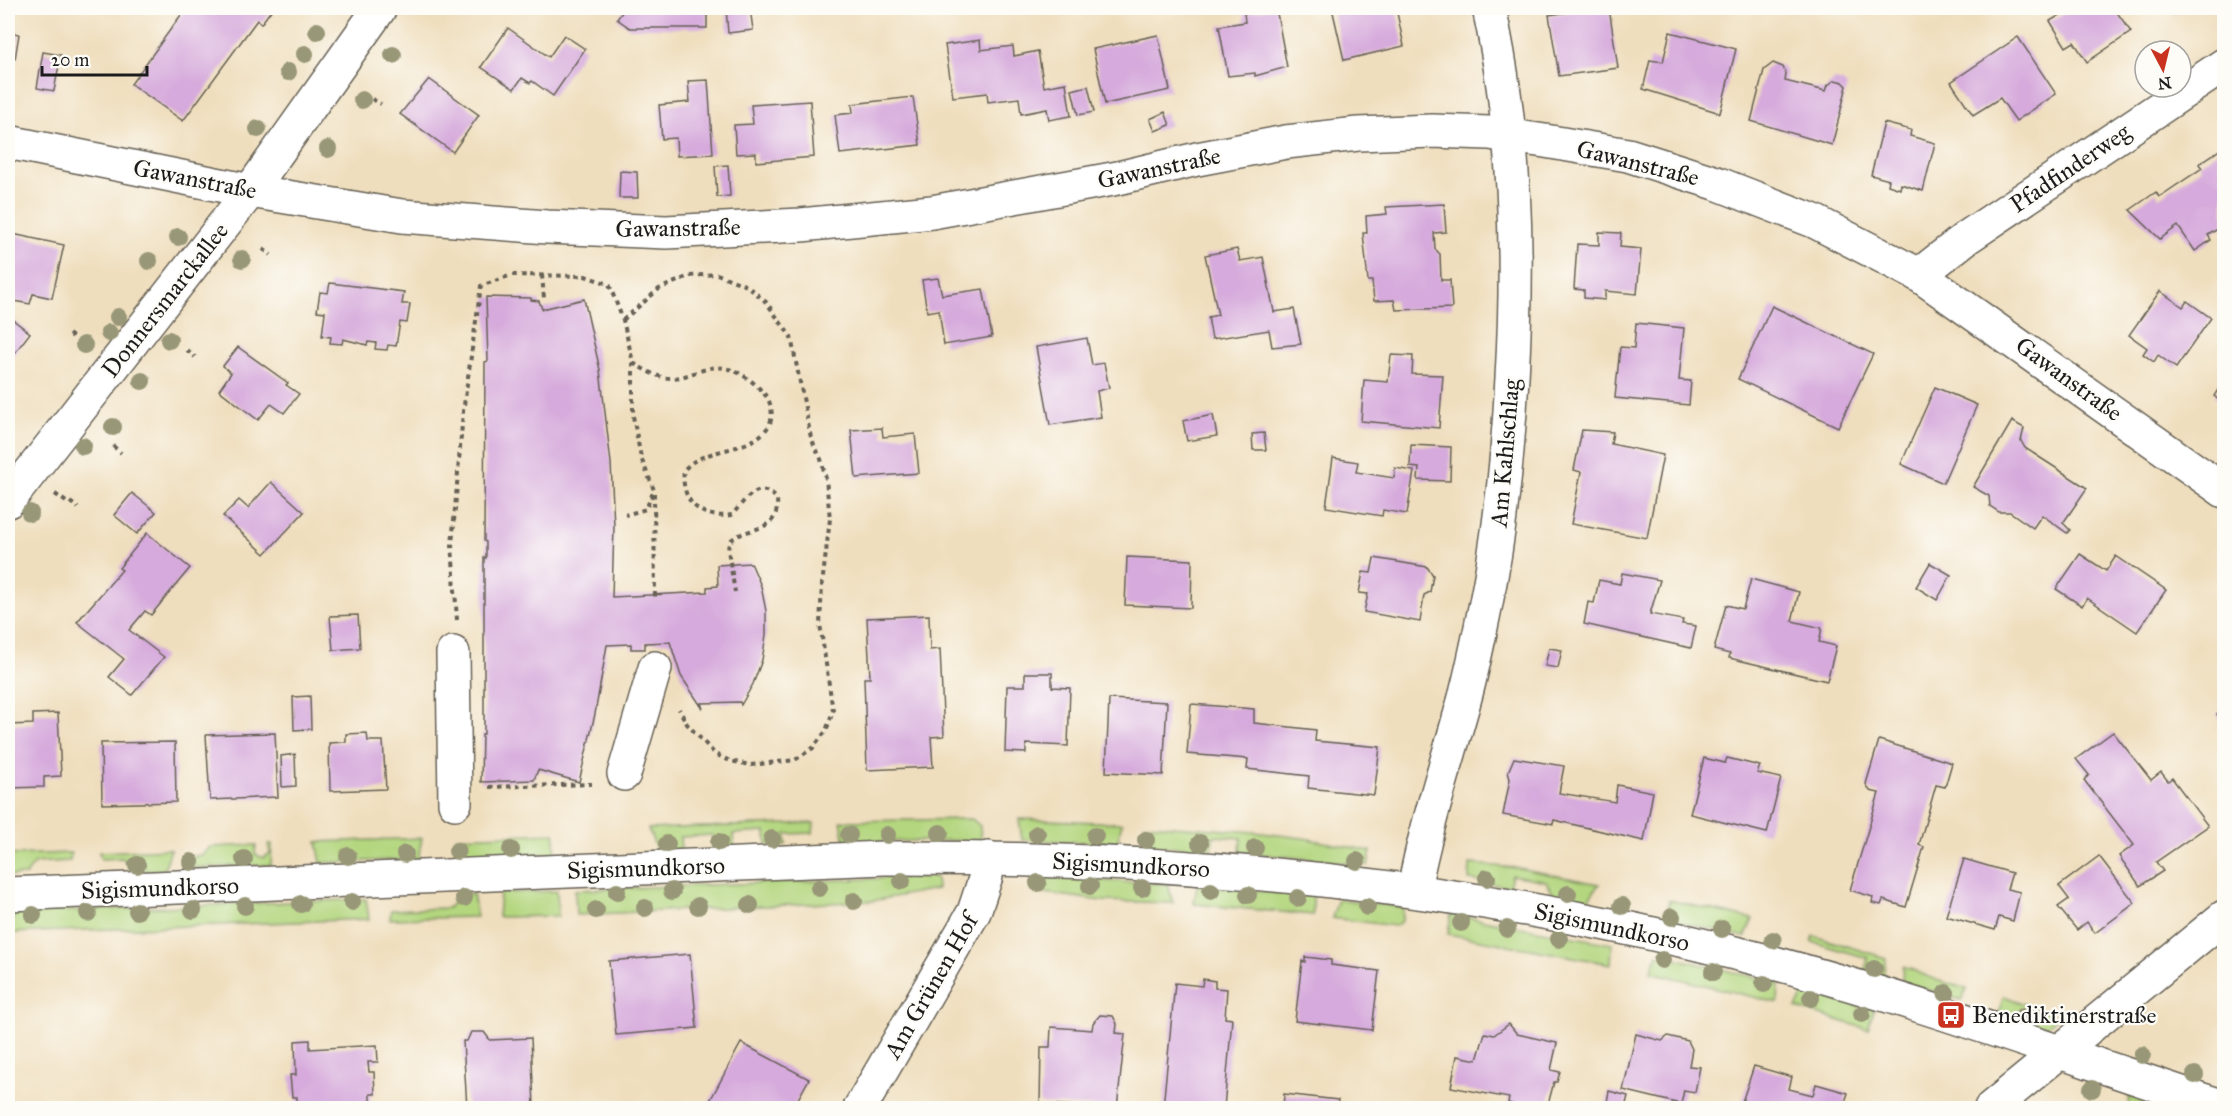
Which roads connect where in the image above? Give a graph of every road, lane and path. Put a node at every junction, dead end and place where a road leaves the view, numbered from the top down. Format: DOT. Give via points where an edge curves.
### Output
graph roads {
  1 [pos="380,8"];
  2 [pos="1489,8"];
  3 [pos="436,9"];
  4 [pos="444,16"];
  5 [pos="2224,65"];
  6 [pos="372,99"];
  7 [pos="381,104"];
  8 [pos="1510,136"];
  9 [pos="8,142"];
  10 [pos="250,191"];
  11 [pos="263,249"];
  12 [pos="271,255"];
  13 [pos="542,275"];
  14 [pos="1919,275"];
  15 [pos="544,298"];
  16 [pos="623,320"];
  17 [pos="69,334"];
  18 [pos="74,338"];
  19 [pos="187,350"];
  20 [pos="195,357"];
  21 [pos="633,362"];
  22 [pos="113,446"];
  23 [pos="121,453"];
  24 [pos="654,490"];
  25 [pos="2224,490"];
  26 [pos="8,501"];
  27 [pos="70,501"];
  28 [pos="78,508"];
  29 [pos="625,515"];
  30 [pos="735,592"];
  31 [pos="655,601"];
  32 [pos="456,639"];
  33 [pos="655,668"];
  34 [pos="624,774"];
  35 [pos="487,787"];
  36 [pos="455,803"];
  37 [pos="988,858"];
  38 [pos="1414,890"];
  39 [pos="8,894"];
  40 [pos="2224,917"];
  41 [pos="2060,1053"];
  42 [pos="2224,1107"];
  43 [pos="860,1108"];
  44 [pos="1991,1108"];
  1 -- 10 [label="street, Donnersmarckallee"];
  2 -- 8 [label="street, Am Kahlschlag"];
  3 -- 4 [label="path"];
  5 -- 14 [label="street, Pfadfinderweg" via="1966,238"];
  6 -- 7 [label="path"];
  8 -- 10 [label="street, Gawanstraße" via="1432,131 1286,142 1106,181 932,212 801,225 677,231 547,227 402,216"];
  8 -- 14 [label="street, Gawanstraße" via="1628,155 1716,183 1814,221"];
  8 -- 38 [label="street, Am Kahlschlag" via="1515,324 1501,523 1465,698 1430,818"];
  9 -- 10 [label="street, Gawanstraße"];
  10 -- 26 [label="street, Donnersmarckallee"];
  11 -- 12 [label="path"];
  13 -- 15 [label="path"];
  13 -- 16 [label="path" via="585,276 609,284"];
  13 -- 32 [label="path" via="512,274 481,286 463,412 452,545"];
  14 -- 25 [label="street, Gawanstraße"];
  16 -- 21 [label="path"];
  16 -- 33 [label="path" via="673,281 704,274 717,274 747,286 766,302 791,337 811,438 826,479 830,519 820,624 833,711 826,731 813,747 795,760 775,764 750,765 715,754 687,724"];
  17 -- 18 [label="path"];
  19 -- 20 [label="path"];
  21 -- 24 [label="path" via="633,416 641,458"];
  21 -- 30 [label="path" via="654,375 670,378 709,368 728,369 757,384 769,400 772,414 768,426 758,436 741,446 700,457 684,470 686,493 700,513 732,515 753,491 762,489 777,499 776,515 769,524 729,542"];
  22 -- 23 [label="path"];
  24 -- 29 [label="path" via="646,509"];
  24 -- 31 [label="path"];
  27 -- 28 [label="path"];
  32 -- 36 [label="street"];
  33 -- 34 [label="street"];
  34 -- 35 [label="path" via="616,783"];
  37 -- 38 [label="street, Sigismundkorso" via="1257,872"];
  37 -- 39 [label="street, Sigismundkorso" via="884,858"];
  37 -- 43 [label="street, Am Grünen Hof" via="974,912"];
  38 -- 41 [label="street, Sigismundkorso" via="1586,919 1753,958 1951,1015"];
  40 -- 41 [label="street"];
  41 -- 42 [label="street, Sigismundkorso"];
  41 -- 44 [label="street"];
}
